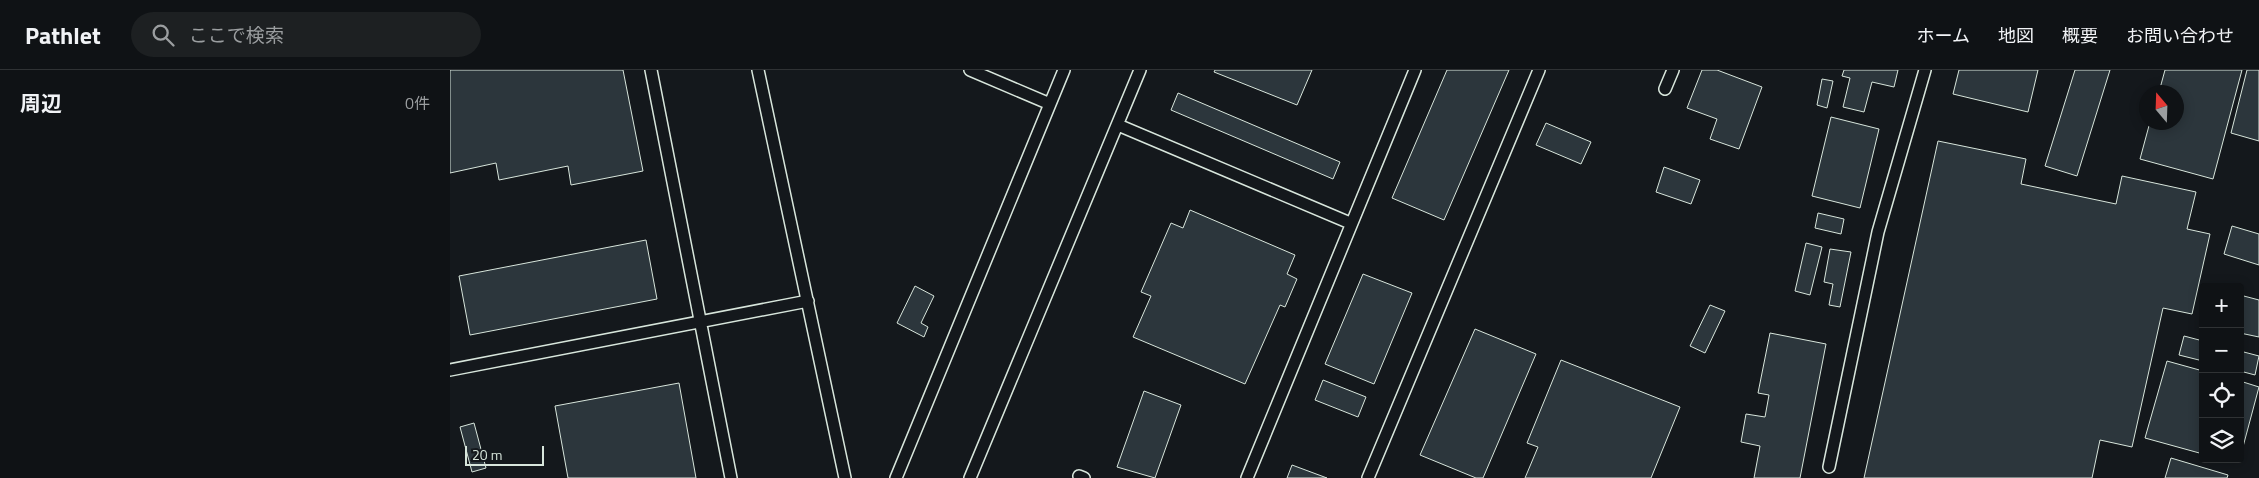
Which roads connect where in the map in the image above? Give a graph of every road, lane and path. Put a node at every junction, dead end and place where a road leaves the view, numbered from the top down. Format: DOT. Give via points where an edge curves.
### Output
graph roads {
  1 [pos="651,70"];
  2 [pos="758,70"];
  3 [pos="970,70"];
  4 [pos="1064,70"];
  5 [pos="1140,70"];
  6 [pos="1415,70"];
  7 [pos="1539,70"];
  8 [pos="1673,70"];
  9 [pos="1925,70"];
  10 [pos="1666,89"];
  11 [pos="1050,104"];
  12 [pos="1118,125"];
  13 [pos="1350,223"];
  14 [pos="808,301"];
  15 [pos="701,321"];
  16 [pos="450,370"];
  17 [pos="1829,467"];
  18 [pos="731,478"];
  19 [pos="845,478"];
  20 [pos="896,478"];
  21 [pos="970,478"];
  22 [pos="1247,478"];
  23 [pos="1368,478"];
  1 -- 15 [label="lane"];
  2 -- 14 [label="lane"];
  3 -- 11 [label="lane"];
  4 -- 11 [label="lane"];
  5 -- 12 [label="lane"];
  6 -- 13 [label="lane"];
  7 -- 23 [label="lane"];
  8 -- 10 [label="lane"];
  9 -- 17 [label="lane" via="1878,232"];
  11 -- 20 [label="lane"];
  12 -- 13 [label="lane"];
  12 -- 21 [label="lane"];
  13 -- 22 [label="lane"];
  14 -- 15 [label="lane"];
  14 -- 19 [label="lane"];
  15 -- 16 [label="lane"];
  15 -- 18 [label="lane"];
}
